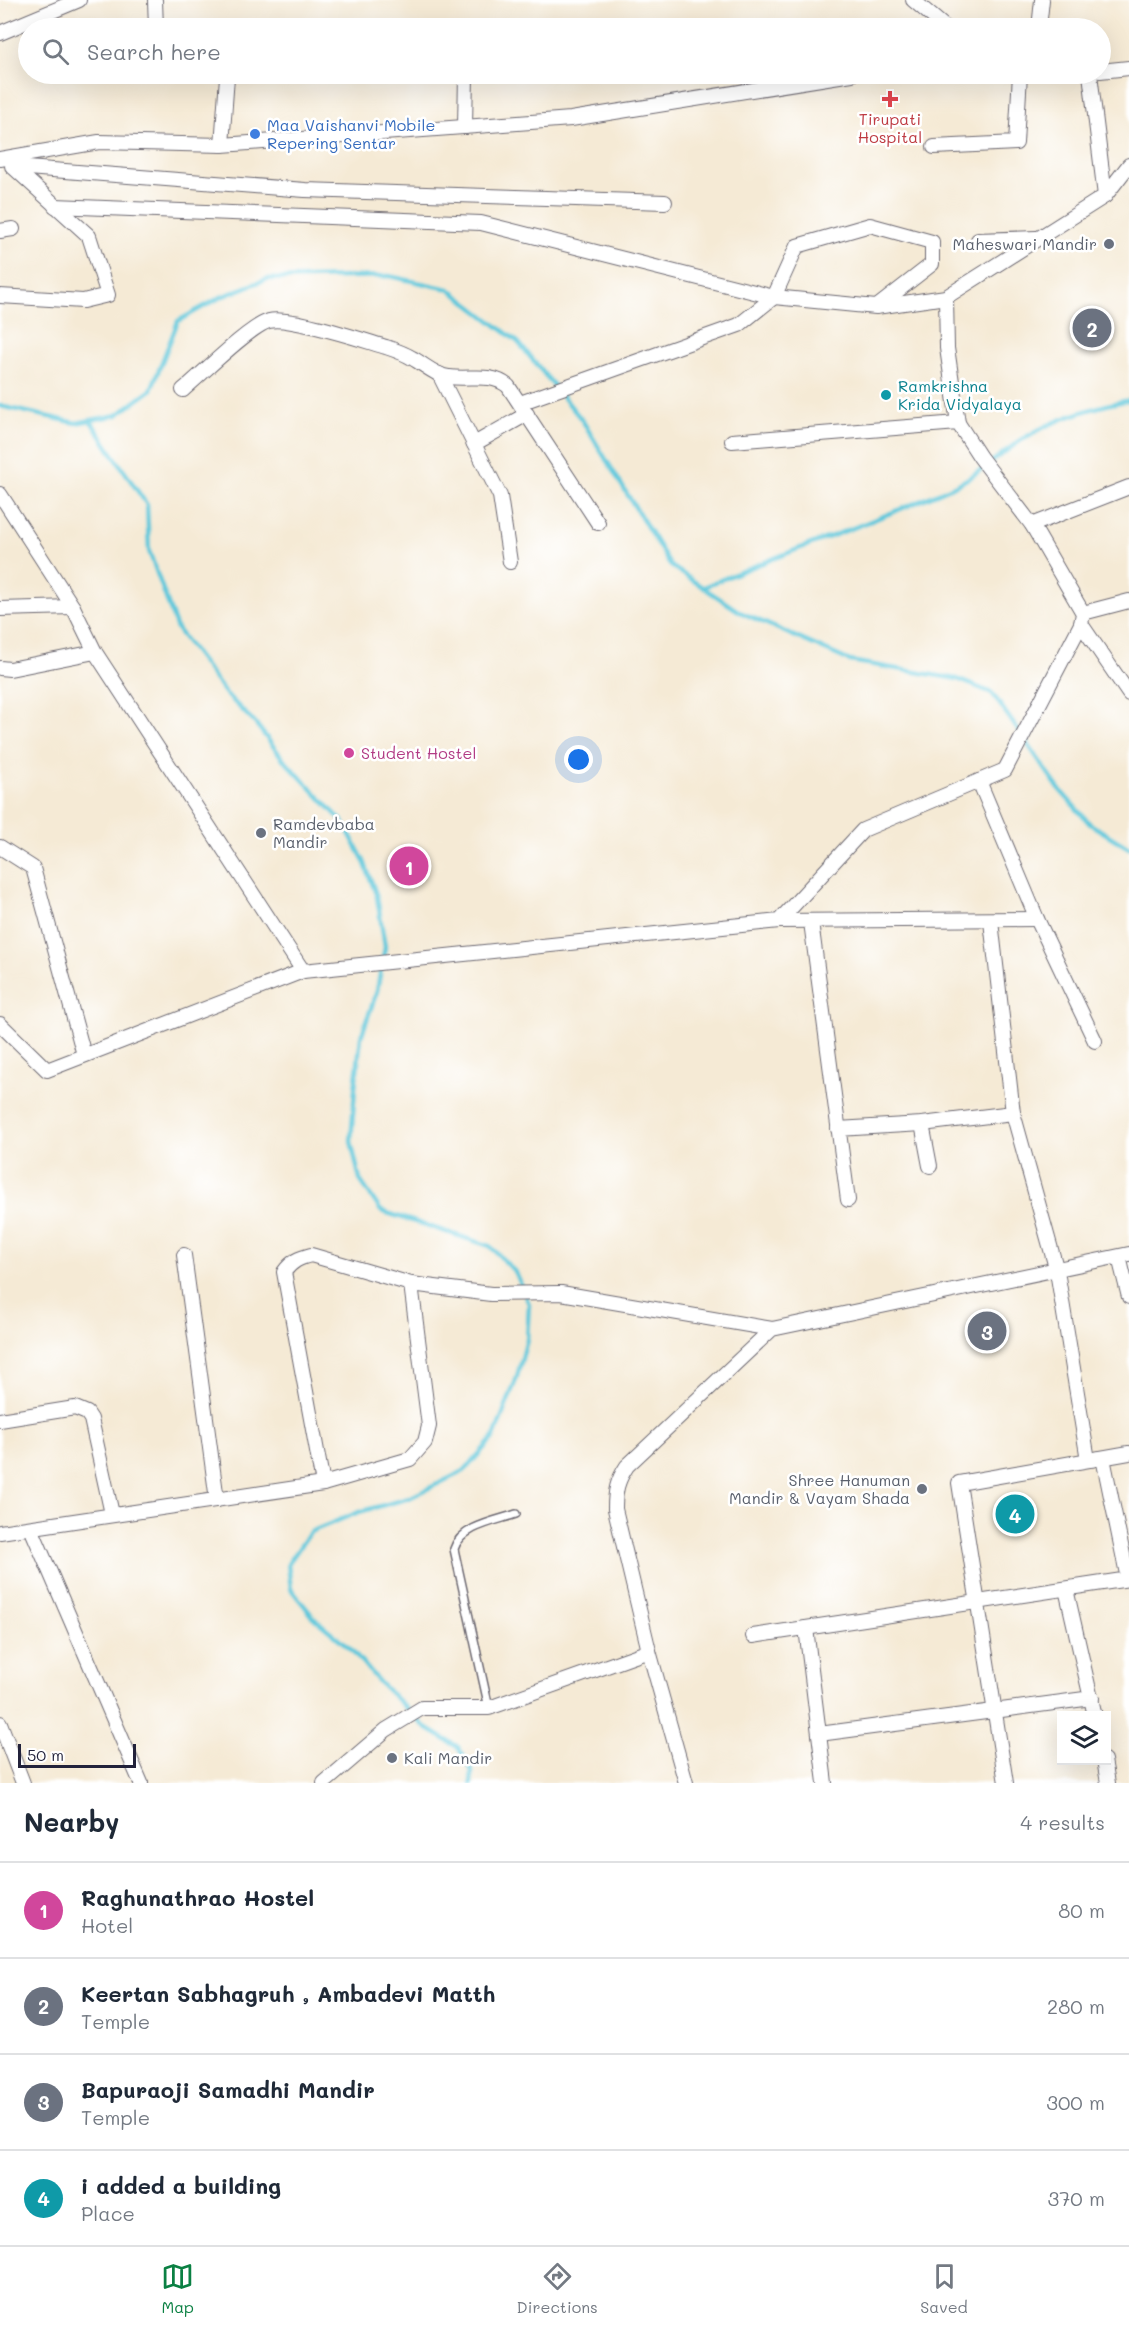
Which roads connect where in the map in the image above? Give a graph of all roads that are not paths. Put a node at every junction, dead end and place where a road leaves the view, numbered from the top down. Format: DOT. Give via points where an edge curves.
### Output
graph roads {
  1 [pos="79,0"];
  2 [pos="155,0"];
  3 [pos="913,0"];
  4 [pos="1042,0"];
  5 [pos="54,5"];
  6 [pos="29,18"];
  7 [pos="156,18"];
  8 [pos="934,18"];
  9 [pos="1040,18"];
  10 [pos="18,24"];
  11 [pos="0,33"];
  12 [pos="1129,68"];
  13 [pos="1111,70"];
  14 [pos="226,84"];
  15 [pos="466,84"];
  16 [pos="790,84"];
  17 [pos="1019,84"];
  18 [pos="1091,84"];
  19 [pos="465,127"];
  20 [pos="222,145"];
  21 [pos="934,147"];
  22 [pos="0,159"];
  23 [pos="1129,165"];
  24 [pos="15,167"];
  25 [pos="1105,196"];
  26 [pos="665,202"];
  27 [pos="54,206"];
  28 [pos="1038,238"];
  29 [pos="978,240"];
  30 [pos="0,296"];
  31 [pos="774,297"];
  32 [pos="946,297"];
  33 [pos="876,307"];
  34 [pos="439,374"];
  35 [pos="183,390"];
  36 [pos="523,409"];
  37 [pos="958,423"];
  38 [pos="732,441"];
  39 [pos="474,444"];
  40 [pos="1129,487"];
  41 [pos="0,494"];
  42 [pos="598,523"];
  43 [pos="1032,525"];
  44 [pos="510,562"];
  45 [pos="1129,602"];
  46 [pos="73,608"];
  47 [pos="0,609"];
  48 [pos="1082,618"];
  49 [pos="95,652"];
  50 [pos="0,668"];
  51 [pos="1129,694"];
  52 [pos="979,781"];
  53 [pos="0,848"];
  54 [pos="1037,919"];
  55 [pos="779,921"];
  56 [pos="991,921"];
  57 [pos="811,922"];
  58 [pos="303,971"];
  59 [pos="0,1024"];
  60 [pos="1095,1041"];
  61 [pos="84,1055"];
  62 [pos="1013,1113"];
  63 [pos="921,1124"];
  64 [pos="838,1129"];
  65 [pos="930,1166"];
  66 [pos="848,1200"];
  67 [pos="1124,1255"];
  68 [pos="184,1256"];
  69 [pos="1057,1271"];
  70 [pos="411,1284"];
  71 [pos="1129,1297"];
  72 [pos="772,1329"];
  73 [pos="0,1420"];
  74 [pos="1129,1453"];
  75 [pos="1103,1458"];
  76 [pos="323,1484"];
  77 [pos="217,1500"];
  78 [pos="112,1514"];
  79 [pos="516,1514"];
  80 [pos="31,1528"];
  81 [pos="0,1532"];
  82 [pos="1128,1579"];
  83 [pos="1066,1589"];
  84 [pos="979,1603"];
  85 [pos="806,1628"];
  86 [pos="753,1636"];
  87 [pos="649,1651"];
  88 [pos="1092,1698"];
  89 [pos="489,1708"];
  90 [pos="994,1709"];
  91 [pos="1094,1711"];
  92 [pos="0,1723"];
  93 [pos="819,1734"];
  94 [pos="1105,1765"];
  95 [pos="23,1783"];
  96 [pos="141,1783"];
  97 [pos="324,1783"];
  98 [pos="686,1783"];
  99 [pos="825,1783"];
  100 [pos="1006,1783"];
  101 [pos="1108,1783"];
  1 -- 5 [label="street"];
  2 -- 7 [label="street"];
  3 -- 8 [label="street"];
  4 -- 9 [label="street"];
  5 -- 6 [label="street"];
  10 -- 11 [label="street"];
  12 -- 13 [label="street"];
  14 -- 20 [label="street"];
  15 -- 19 [label="street"];
  16 -- 19 [label="street" via="571,119"];
  17 -- 21 [label="street" via="1016,143"];
  18 -- 25 [label="street"];
  19 -- 20 [label="street"];
  20 -- 22 [label="street" via="99,142"];
  22 -- 24 [label="street"];
  23 -- 25 [label="street"];
  24 -- 26 [label="street" via="315,191"];
  24 -- 27 [label="street"];
  25 -- 28 [label="street"];
  27 -- 30 [label="street" via="89,236 108,296 83,301"];
  27 -- 31 [label="street" via="481,223"];
  28 -- 29 [label="street"];
  28 -- 32 [label="street"];
  31 -- 33 [label="street"];
  31 -- 33 [label="street" via="797,246 870,225 932,242 932,264"];
  31 -- 36 [label="street" via="739,325 534,397"];
  32 -- 33 [label="street"];
  32 -- 37 [label="street" via="947,348"];
  34 -- 35 [label="street" via="386,346 289,321 269,321 252,330"];
  34 -- 36 [label="street" via="499,379"];
  34 -- 39 [label="street"];
  36 -- 39 [label="street"];
  36 -- 42 [label="street"];
  37 -- 38 [label="street"];
  37 -- 43 [label="street"];
  39 -- 44 [label="street" via="500,496"];
  40 -- 43 [label="street"];
  41 -- 46 [label="street"];
  43 -- 48 [label="street"];
  45 -- 48 [label="street"];
  46 -- 47 [label="street"];
  46 -- 49 [label="street"];
  48 -- 51 [label="street"];
  48 -- 52 [label="street" via="1005,770"];
  49 -- 50 [label="street"];
  49 -- 58 [label="street"];
  52 -- 54 [label="street"];
  52 -- 55 [label="street" via="863,830"];
  53 -- 61 [label="street" via="33,868"];
  54 -- 56 [label="street"];
  54 -- 60 [label="street"];
  55 -- 57 [label="street"];
  55 -- 58 [label="street"];
  56 -- 57 [label="street"];
  56 -- 62 [label="street"];
  57 -- 64 [label="street"];
  58 -- 61 [label="street"];
  59 -- 61 [label="street" via="47,1070"];
  62 -- 63 [label="street"];
  62 -- 69 [label="street"];
  63 -- 64 [label="street"];
  63 -- 65 [label="street"];
  64 -- 66 [label="street"];
  67 -- 69 [label="street"];
  67 -- 71 [label="street"];
  68 -- 77 [label="street"];
  69 -- 72 [label="street"];
  69 -- 75 [label="street" via="1088,1460"];
  70 -- 72 [label="street" via="491,1294 561,1293"];
  70 -- 76 [label="street" via="429,1426 425,1442 411,1459"];
  70 -- 76 [label="street" via="311,1255 290,1263 284,1272"];
  72 -- 87 [label="street" via="627,1466 618,1479 615,1509"];
  73 -- 78 [label="street" via="75,1408 87,1413"];
  74 -- 75 [label="street"];
  75 -- 82 [label="street"];
  75 -- 84 [label="street" via="959,1482"];
  76 -- 77 [label="street"];
  77 -- 78 [label="street"];
  78 -- 80 [label="street"];
  79 -- 89 [label="lane" via="467,1531 454,1549"];
  80 -- 81 [label="street"];
  80 -- 96 [label="street"];
  82 -- 83 [label="street"];
  83 -- 84 [label="street"];
  83 -- 88 [label="street"];
  84 -- 85 [label="street"];
  84 -- 90 [label="street"];
  85 -- 86 [label="street"];
  85 -- 93 [label="street"];
  87 -- 89 [label="street"];
  87 -- 98 [label="street"];
  88 -- 90 [label="street"];
  88 -- 91 [label="street"];
  89 -- 97 [label="street" via="422,1708 386,1730"];
  90 -- 93 [label="street"];
  90 -- 100 [label="street"];
  92 -- 95 [label="street"];
  93 -- 99 [label="street"];
  94 -- 101 [label="street"];
}
